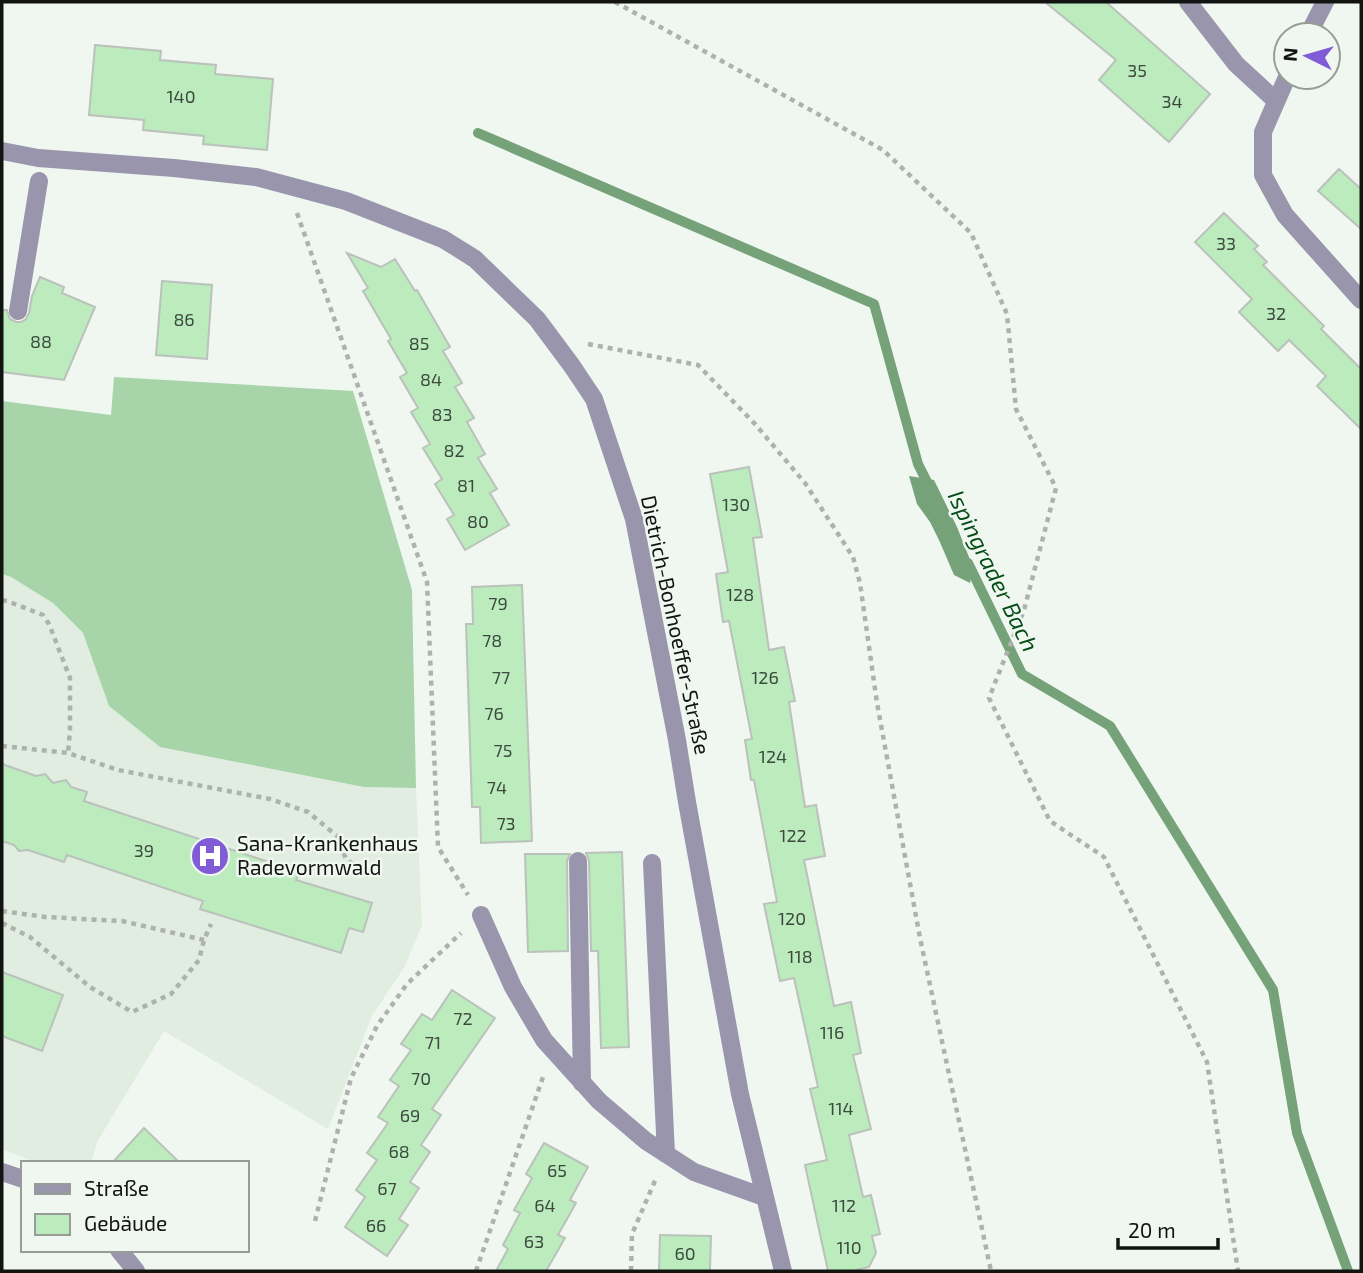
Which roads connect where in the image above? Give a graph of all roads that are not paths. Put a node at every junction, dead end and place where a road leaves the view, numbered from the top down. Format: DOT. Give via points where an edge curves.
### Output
graph roads {
  1 [pos="1188,2"];
  2 [pos="1325,2"];
  3 [pos="1315,21"];
  4 [pos="1281,91"];
  5 [pos="1276,101"];
  6 [pos="2,150"];
  7 [pos="38,181"];
  8 [pos="1361,300"];
  9 [pos="18,311"];
  10 [pos="578,861"];
  11 [pos="652,863"];
  12 [pos="481,915"];
  13 [pos="582,1083"];
  14 [pos="666,1154"];
  15 [pos="2,1172"];
  16 [pos="21,1179"];
  17 [pos="764,1197"];
  18 [pos="121,1252"];
  19 [pos="136,1271"];
  20 [pos="783,1271"];
  1 -- 5 [label="street" via="1236,64"];
  2 -- 3 [label="street"];
  4 -- 5 [label="street"];
  5 -- 8 [label="street" via="1263,132 1263,175 1285,215"];
  6 -- 17 [label="street, Dietrich-Bonhoeffer-Straße" via="38,158 256,177 346,201 443,239 475,259 550,336 594,399 634,519 724,1012"];
  7 -- 9 [label="street"];
  10 -- 13 [label="street"];
  11 -- 14 [label="street"];
  12 -- 13 [label="street" via="513,987 544,1040"];
  13 -- 14 [label="street"];
  14 -- 17 [label="street" via="694,1172"];
  15 -- 16 [label="street"];
  17 -- 20 [label="street, Dietrich-Bonhoeffer-Straße"];
  18 -- 19 [label="street"];
}
